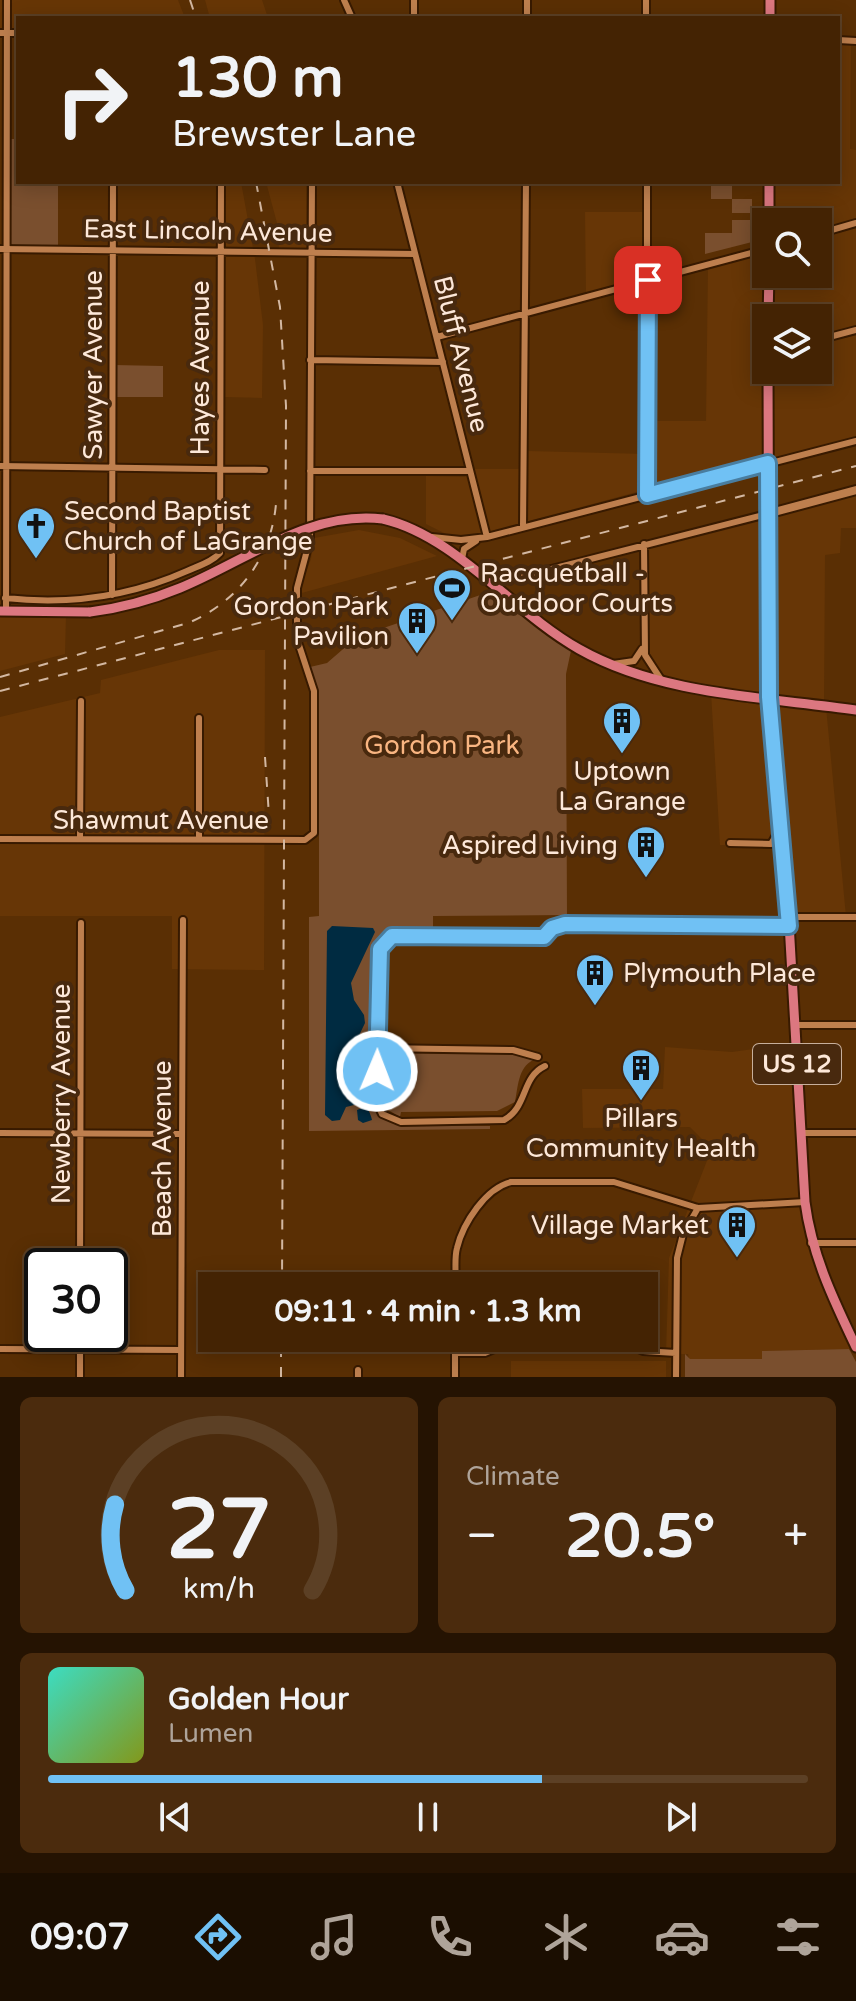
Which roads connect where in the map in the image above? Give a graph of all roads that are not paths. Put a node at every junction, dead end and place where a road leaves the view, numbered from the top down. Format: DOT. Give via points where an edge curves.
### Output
graph roads {
  1 [pos="7,0"];
  2 [pos="3,33"];
  3 [pos="113,184"];
  4 [pos="221,184"];
  5 [pos="312,184"];
  6 [pos="398,184"];
  7 [pos="526,184"];
  8 [pos="647,184"];
  9 [pos="769,184"];
  10 [pos="769,208"];
  11 [pos="856,223"];
  12 [pos="832,230"];
  13 [pos="3,249"];
  14 [pos="112,250"];
  15 [pos="220,251"];
  16 [pos="311,252"];
  17 [pos="752,253"];
  18 [pos="415,254"];
  19 [pos="648,280"];
  20 [pos="525,313"];
  21 [pos="856,330"];
  22 [pos="832,336"];
  23 [pos="437,337"];
  24 [pos="310,360"];
  25 [pos="443,362"];
  26 [pos="768,384"];
  27 [pos="856,441"];
  28 [pos="768,463"];
  29 [pos="3,466"];
  30 [pos="113,467"];
  31 [pos="220,469"];
  32 [pos="265,470"];
  33 [pos="310,471"];
  34 [pos="470,471"];
  35 [pos="856,490"];
  36 [pos="647,495"];
  37 [pos="767,514"];
  38 [pos="523,527"];
  39 [pos="426,536"];
  40 [pos="487,537"];
  41 [pos="644,544"];
  42 [pos="464,564"];
  43 [pos="524,576"];
  44 [pos="112,595"];
  45 [pos="5,598"];
  46 [pos="7,612"];
  47 [pos="644,645"];
  48 [pos="612,664"];
  49 [pos="662,680"];
  50 [pos="769,697"];
  51 [pos="81,701"];
  52 [pos="856,710"];
  53 [pos="199,718"];
  54 [pos="782,821"];
  55 [pos="0,839"];
  56 [pos="80,839"];
  57 [pos="199,839"];
  58 [pos="730,843"];
  59 [pos="856,917"];
  60 [pos="183,920"];
  61 [pos="789,922"];
  62 [pos="81,923"];
  63 [pos="795,1025"];
  64 [pos="856,1025"];
  65 [pos="378,1048"];
  66 [pos="538,1057"];
  67 [pos="545,1066"];
  68 [pos="0,1133"];
  69 [pos="800,1133"];
  70 [pos="856,1133"];
  71 [pos="81,1134"];
  72 [pos="182,1134"];
  73 [pos="805,1202"];
  74 [pos="698,1208"];
  75 [pos="856,1243"];
  76 [pos="812,1246"];
  77 [pos="80,1248"];
  78 [pos="456,1272"];
  79 [pos="856,1347"];
  80 [pos="0,1349"];
  81 [pos="24,1349"];
  82 [pos="128,1349"];
  83 [pos="181,1350"];
  84 [pos="80,1352"];
  85 [pos="487,1352"];
  86 [pos="658,1352"];
  87 [pos="455,1353"];
  88 [pos="676,1353"];
  89 [pos="80,1377"];
  90 [pos="181,1377"];
  91 [pos="455,1377"];
  92 [pos="676,1377"];
  1 -- 2 [label="street"];
  2 -- 13 [label="street"];
  3 -- 14 [label="street, Sawyer Avenue"];
  4 -- 15 [label="street, Hayes Avenue"];
  5 -- 16 [label="street"];
  6 -- 18 [label="street, Bluff Avenue"];
  7 -- 20 [label="street"];
  8 -- 19 [label="street"];
  9 -- 10 [label="main road"];
  11 -- 12 [label="street"];
  13 -- 14 [label="street, East Lincoln Avenue"];
  13 -- 29 [label="street"];
  14 -- 15 [label="street, East Lincoln Avenue"];
  14 -- 30 [label="street, Sawyer Avenue"];
  15 -- 16 [label="street, East Lincoln Avenue"];
  15 -- 31 [label="street, Hayes Avenue"];
  16 -- 18 [label="street, East Lincoln Avenue"];
  16 -- 24 [label="street"];
  17 -- 19 [label="street"];
  18 -- 23 [label="street, Bluff Avenue"];
  19 -- 20 [label="street"];
  19 -- 36 [label="street"];
  20 -- 23 [label="street"];
  20 -- 38 [label="street"];
  21 -- 22 [label="street"];
  23 -- 25 [label="street, Bluff Avenue"];
  24 -- 25 [label="street"];
  24 -- 33 [label="street"];
  25 -- 34 [label="street, Bluff Avenue"];
  26 -- 28 [label="main road, US 12"];
  27 -- 28 [label="street"];
  28 -- 36 [label="street"];
  28 -- 37 [label="main road, US 12"];
  29 -- 30 [label="street"];
  29 -- 45 [label="street"];
  30 -- 31 [label="street"];
  30 -- 44 [label="street, Sawyer Avenue"];
  31 -- 32 [label="street"];
  31 -- 44 [label="street, Hayes Avenue" via="220,553 172,578"];
  33 -- 34 [label="street"];
  33 -- 57 [label="street, Shawmut Avenue" via="310,539 296,604 297,646 314,691 315,829 305,840"];
  34 -- 40 [label="street, Bluff Avenue"];
  35 -- 37 [label="street"];
  36 -- 38 [label="street"];
  37 -- 41 [label="street"];
  37 -- 50 [label="main road, US 12"];
  38 -- 40 [label="street"];
  39 -- 40 [label="street"];
  39 -- 42 [label="main road"];
  39 -- 46 [label="main road, bridge" via="383,519 327,521 134,604 73,614"];
  40 -- 42 [label="street" via="464,549"];
  41 -- 43 [label="street"];
  41 -- 47 [label="street"];
  42 -- 48 [label="main road" via="551,632"];
  44 -- 45 [label="street" via="57,601"];
  45 -- 46 [label="street"];
  47 -- 48 [label="street" via="634,661"];
  47 -- 49 [label="street" via="648,665"];
  48 -- 49 [label="main road"];
  49 -- 50 [label="main road"];
  50 -- 52 [label="main road"];
  50 -- 54 [label="main road, US 12"];
  51 -- 56 [label="street"];
  53 -- 57 [label="street"];
  54 -- 58 [label="street" via="771,844"];
  54 -- 61 [label="main road, US 12"];
  55 -- 56 [label="street, Shawmut Avenue"];
  56 -- 57 [label="street, Shawmut Avenue"];
  59 -- 61 [label="street"];
  60 -- 72 [label="street, Beach Avenue"];
  61 -- 63 [label="main road, US 12"];
  61 -- 65 [label="street" via="565,924 544,937 392,936 380,949"];
  62 -- 71 [label="street, Newberry Avenue"];
  63 -- 64 [label="street"];
  63 -- 69 [label="main road, US 12"];
  65 -- 66 [label="street" via="513,1050"];
  65 -- 67 [label="street" via="379,1108 401,1122 504,1120 523,1103 530,1077"];
  68 -- 71 [label="street"];
  69 -- 70 [label="street"];
  69 -- 73 [label="main road, US 12"];
  71 -- 72 [label="street"];
  71 -- 77 [label="street, Newberry Avenue"];
  72 -- 83 [label="street, Beach Avenue"];
  73 -- 74 [label="street"];
  73 -- 76 [label="main road, US 12"];
  74 -- 78 [label="street" via="614,1182 504,1184 485,1198 463,1234"];
  74 -- 88 [label="street" via="677,1258"];
  75 -- 76 [label="street"];
  76 -- 79 [label="main road, US 12"];
  80 -- 81 [label="street"];
  82 -- 83 [label="street"];
  83 -- 90 [label="street, Beach Avenue"];
  84 -- 89 [label="street"];
  85 -- 87 [label="street"];
  86 -- 88 [label="street"];
  87 -- 91 [label="street"];
  88 -- 92 [label="street"];
}
